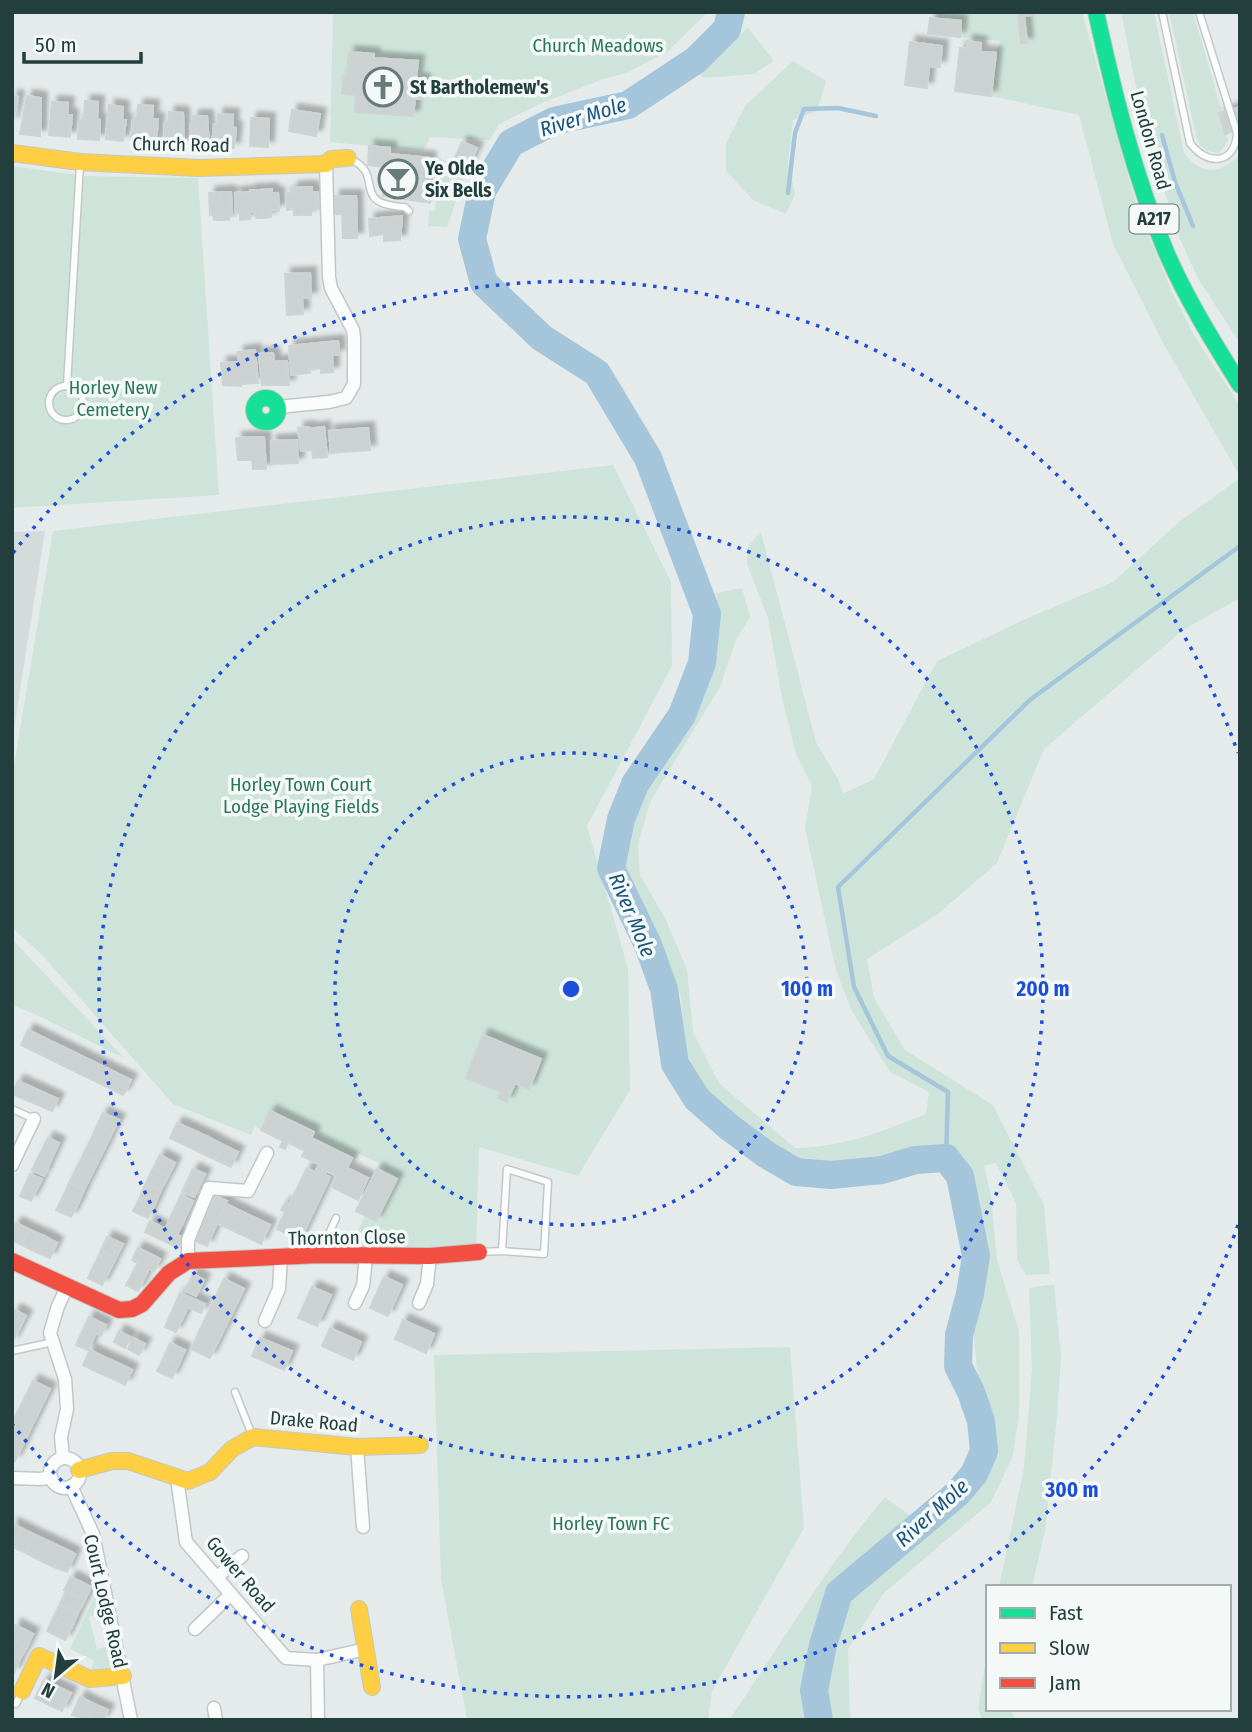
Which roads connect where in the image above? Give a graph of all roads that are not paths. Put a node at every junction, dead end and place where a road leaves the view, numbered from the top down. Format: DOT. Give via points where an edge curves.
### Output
graph roads {
  1 [pos="1096,12"];
  2 [pos="1162,12"];
  3 [pos="1199,12"];
  4 [pos="12,153"];
  5 [pos="348,158"];
  6 [pos="80,162"];
  7 [pos="326,164"];
  8 [pos="409,211"];
  9 [pos="1240,384"];
  10 [pos="67,385"];
  11 [pos="278,407"];
  12 [pos="12,1109"];
  13 [pos="34,1119"];
  14 [pos="267,1153"];
  15 [pos="12,1165"];
  16 [pos="336,1218"];
  17 [pos="502,1251"];
  18 [pos="479,1252"];
  19 [pos="320,1255"];
  20 [pos="281,1256"];
  21 [pos="366,1256"];
  22 [pos="429,1256"];
  23 [pos="12,1261"];
  24 [pos="188,1261"];
  25 [pos="67,1287"];
  26 [pos="355,1303"];
  27 [pos="419,1303"];
  28 [pos="265,1321"];
  29 [pos="53,1342"];
  30 [pos="12,1351"];
  31 [pos="235,1392"];
  32 [pos="253,1437"];
  33 [pos="420,1445"];
  34 [pos="357,1447"];
  35 [pos="63,1458"];
  36 [pos="79,1470"];
  37 [pos="51,1477"];
  38 [pos="12,1478"];
  39 [pos="177,1478"];
  40 [pos="71,1486"];
  41 [pos="363,1527"];
  42 [pos="242,1556"];
  43 [pos="216,1577"];
  44 [pos="231,1594"];
  45 [pos="359,1609"];
  46 [pos="195,1629"];
  47 [pos="366,1649"];
  48 [pos="317,1660"];
  49 [pos="123,1676"];
  50 [pos="372,1687"];
  51 [pos="17,1697"];
  52 [pos="131,1720"];
  53 [pos="318,1720"];
  1 -- 9 [label="street, London Road / A217" via="1151,213 1189,298"];
  2 -- 3 [label="lane" via="1190,143 1198,154 1211,160 1231,152 1237,133"];
  4 -- 6 [label="street, Church Road"];
  5 -- 7 [label="street, Church Road" via="331,159"];
  5 -- 8 [label="lane" via="367,172 376,201"];
  6 -- 7 [label="street, Church Road" via="198,168"];
  6 -- 10 [label="lane"];
  7 -- 11 [label="street" via="329,278 353,330 354,384 345,398"];
  10 -- 10 [label="lane" via="54,390 49,401 52,412 66,420 80,413 84,403 80,392"];
  12 -- 13 [label="lane"];
  13 -- 15 [label="street"];
  14 -- 24 [label="street" via="248,1191 209,1188 188,1240"];
  16 -- 19 [label="lane"];
  17 -- 17 [label="lane" via="507,1170 548,1182 544,1254"];
  17 -- 18 [label="lane"];
  18 -- 22 [label="street, Thornton Close"];
  19 -- 20 [label="street, Thornton Close"];
  19 -- 21 [label="street, Thornton Close"];
  20 -- 24 [label="street"];
  20 -- 28 [label="street, Thornton Close" via="279,1289"];
  21 -- 22 [label="street, Thornton Close"];
  21 -- 26 [label="street" via="363,1286"];
  22 -- 27 [label="street" via="427,1284"];
  23 -- 25 [label="street"];
  24 -- 25 [label="street" via="179,1264 137,1309 119,1310"];
  25 -- 29 [label="street" via="50,1333"];
  29 -- 30 [label="lane"];
  29 -- 35 [label="street" via="65,1379"];
  31 -- 32 [label="lane"];
  32 -- 34 [label="street, Drake Road"];
  32 -- 39 [label="street, Drake Road" via="232,1449 210,1472 188,1481"];
  33 -- 34 [label="street, Drake Road"];
  34 -- 41 [label="street"];
  35 -- 36 [label="street" via="74,1461"];
  35 -- 37 [label="street" via="52,1465"];
  36 -- 39 [label="street" via="128,1461"];
  36 -- 40 [label="street"];
  37 -- 38 [label="street"];
  37 -- 40 [label="street" via="57,1485"];
  39 -- 43 [label="street, Gower Road" via="186,1542"];
  40 -- 49 [label="street, Court Lodge Road" via="93,1534"];
  42 -- 43 [label="street"];
  43 -- 44 [label="street, Gower Road"];
  44 -- 46 [label="street"];
  44 -- 48 [label="street, Gower Road" via="286,1658"];
  45 -- 47 [label="street"];
  47 -- 48 [label="street"];
  47 -- 50 [label="street"];
  48 -- 53 [label="street"];
  49 -- 51 [label="street" via="90,1679 39,1656"];
  49 -- 52 [label="street, Court Lodge Road"];
}
